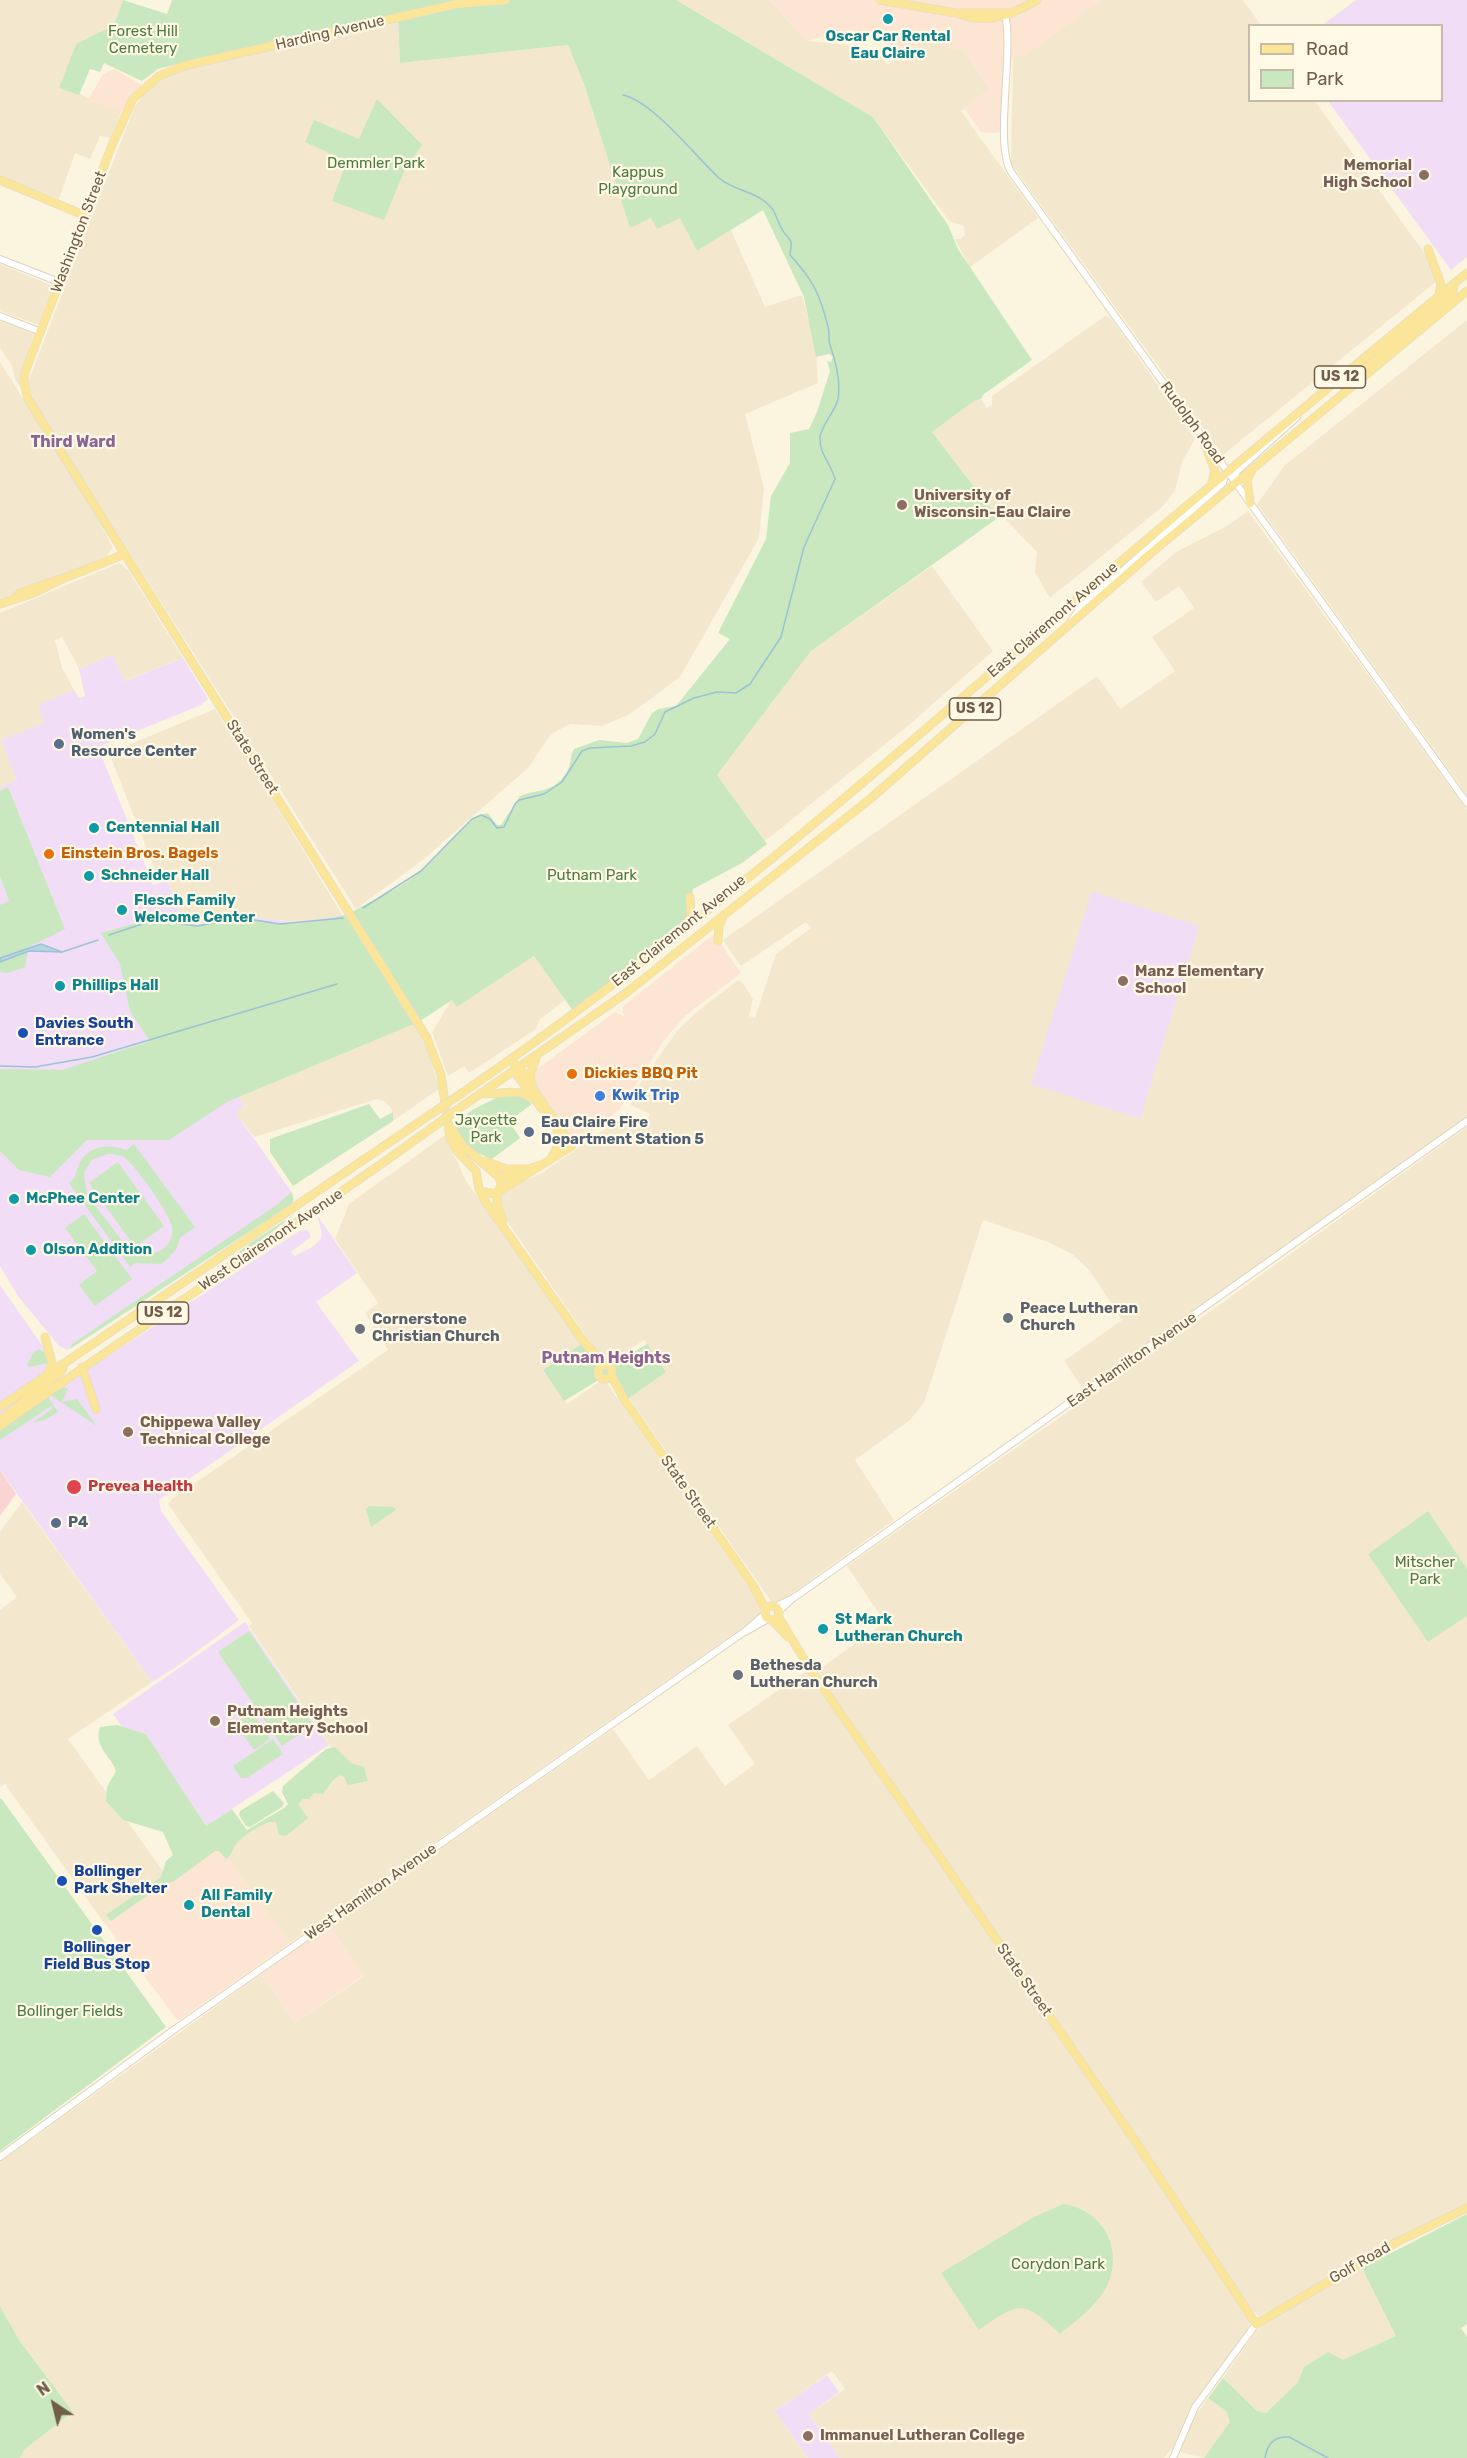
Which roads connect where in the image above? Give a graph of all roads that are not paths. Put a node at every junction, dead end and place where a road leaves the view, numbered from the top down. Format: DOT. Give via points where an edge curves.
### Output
graph roads {
  1 [pos="505,0"];
  2 [pos="880,0"];
  3 [pos="1036,0"];
  4 [pos="1005,13"];
  5 [pos="159,76"];
  6 [pos="0,180"];
  7 [pos="86,216"];
  8 [pos="1428,249"];
  9 [pos="0,259"];
  10 [pos="1467,273"];
  11 [pos="1467,280"];
  12 [pos="59,282"];
  13 [pos="1454,284"];
  14 [pos="1465,293"];
  15 [pos="1438,298"];
  16 [pos="0,316"];
  17 [pos="41,332"];
  18 [pos="28,399"];
  19 [pos="1334,401"];
  20 [pos="1309,403"];
  21 [pos="1204,442"];
  22 [pos="1256,465"];
  23 [pos="1226,471"];
  24 [pos="1235,483"];
  25 [pos="1206,488"];
  26 [pos="1250,503"];
  27 [pos="125,554"];
  28 [pos="0,604"];
  29 [pos="1069,625"];
  30 [pos="1467,803"];
  31 [pos="690,897"];
  32 [pos="725,914"];
  33 [pos="686,927"];
  34 [pos="718,941"];
  35 [pos="538,1056"];
  36 [pos="511,1060"];
  37 [pos="518,1070"];
  38 [pos="532,1086"];
  39 [pos="462,1093"];
  40 [pos="482,1093"];
  41 [pos="534,1100"];
  42 [pos="549,1116"];
  43 [pos="1467,1121"];
  44 [pos="555,1125"];
  45 [pos="450,1126"];
  46 [pos="471,1153"];
  47 [pos="546,1163"];
  48 [pos="529,1168"];
  49 [pos="497,1175"];
  50 [pos="478,1181"];
  51 [pos="480,1191"];
  52 [pos="498,1192"];
  53 [pos="506,1228"];
  54 [pos="45,1337"];
  55 [pos="64,1363"];
  56 [pos="82,1367"];
  57 [pos="48,1374"];
  58 [pos="0,1407"];
  59 [pos="96,1408"];
  60 [pos="0,1420"];
  61 [pos="0,1426"];
  62 [pos="772,1613"];
  63 [pos="0,2157"];
  64 [pos="1467,2208"];
  65 [pos="1256,2324"];
  66 [pos="1173,2458"];
  1 -- 5 [label="main road, Harding Avenue" via="447,6 183,66"];
  2 -- 4 [label="main road" via="956,13"];
  3 -- 4 [label="main road"];
  4 -- 21 [label="street, Rudolph Road" via="1008,54 1004,154 1009,168"];
  5 -- 7 [label="main road, Washington Street" via="133,99"];
  6 -- 7 [label="main road"];
  7 -- 12 [label="main road, Washington Street"];
  8 -- 15 [label="main road" via="1441,284"];
  9 -- 12 [label="street"];
  10 -- 13 [label="main road, East Clairemont Avenue / US 12"];
  11 -- 14 [label="main road" via="1463,284"];
  12 -- 17 [label="main road, Washington Street"];
  13 -- 15 [label="main road, East Clairemont Avenue / US 12"];
  13 -- 19 [label="main road" via="1448,297 1347,383"];
  14 -- 19 [label="main road, East Clairemont Avenue / US 12"];
  15 -- 20 [label="main road, East Clairemont Avenue / US 12"];
  16 -- 17 [label="street"];
  17 -- 18 [label="main road, Washington Street" via="24,377"];
  18 -- 27 [label="main road, State Street"];
  19 -- 22 [label="main road, East Clairemont Avenue / US 12"];
  20 -- 23 [label="main road, East Clairemont Avenue / US 12"];
  20 -- 24 [label="street" via="1236,472"];
  21 -- 23 [label="street, Rudolph Road"];
  21 -- 25 [label="main road" via="1215,476"];
  22 -- 24 [label="main road, East Clairemont Avenue / US 12"];
  22 -- 26 [label="main road" via="1248,480"];
  23 -- 24 [label="street, Rudolph Road"];
  23 -- 25 [label="main road, East Clairemont Avenue / US 12"];
  23 -- 29 [label="street" via="1223,483 1081,607"];
  24 -- 26 [label="street, Rudolph Road"];
  24 -- 29 [label="main road, East Clairemont Avenue / US 12"];
  25 -- 33 [label="main road, East Clairemont Avenue / US 12" via="898,754"];
  26 -- 30 [label="street, Rudolph Road"];
  27 -- 28 [label="main road"];
  27 -- 45 [label="main road, State Street" via="424,1032 438,1063"];
  29 -- 32 [label="main road, East Clairemont Avenue / US 12" via="870,799"];
  31 -- 33 [label="main road" via="691,915"];
  32 -- 34 [label="main road" via="718,927"];
  32 -- 35 [label="main road, East Clairemont Avenue / US 12" via="626,993"];
  33 -- 36 [label="main road, East Clairemont Avenue / US 12"];
  35 -- 37 [label="main road, East Clairemont Avenue / US 12"];
  35 -- 38 [label="main road" via="530,1074"];
  36 -- 37 [label="main road"];
  36 -- 39 [label="main road, East Clairemont Avenue / US 12"];
  37 -- 38 [label="main road"];
  37 -- 40 [label="main road, East Clairemont Avenue / US 12"];
  37 -- 41 [label="main road" via="517,1076"];
  38 -- 42 [label="main road"];
  39 -- 55 [label="main road, West Clairemont Avenue / US 12, bridge"];
  40 -- 41 [label="main road" via="515,1090"];
  40 -- 56 [label="main road, West Clairemont Avenue / US 12, bridge" via="273,1240"];
  41 -- 42 [label="main road"];
  42 -- 44 [label="main road"];
  43 -- 62 [label="street, East Hamilton Avenue"];
  44 -- 47 [label="main road" via="558,1145"];
  44 -- 47 [label="main road" via="572,1146"];
  45 -- 46 [label="main road, State Street"];
  45 -- 50 [label="main road, State Street" via="453,1143 474,1168"];
  46 -- 48 [label="main road" via="506,1169"];
  46 -- 49 [label="main road, State Street"];
  47 -- 48 [label="main road"];
  47 -- 52 [label="main road"];
  48 -- 49 [label="main road" via="509,1177"];
  49 -- 50 [label="main road"];
  49 -- 52 [label="main road" via="501,1184"];
  50 -- 51 [label="main road"];
  51 -- 52 [label="main road"];
  51 -- 53 [label="main road"];
  52 -- 53 [label="main road" via="497,1205"];
  53 -- 62 [label="main road, State Street" via="602,1367 611,1369 609,1377"];
  54 -- 57 [label="main road" via="52,1363"];
  55 -- 57 [label="main road, West Clairemont Avenue / US 12"];
  55 -- 60 [label="main road" via="62,1371"];
  56 -- 59 [label="main road"];
  56 -- 61 [label="main road, West Clairemont Avenue / US 12"];
  57 -- 58 [label="main road, West Clairemont Avenue / US 12"];
  62 -- 63 [label="street, West Hamilton Avenue" via="175,2029"];
  62 -- 65 [label="main road, State Street" via="1131,2134"];
  64 -- 65 [label="main road, Golf Road" via="1397,2242"];
  65 -- 66 [label="street" via="1195,2408"];
}
